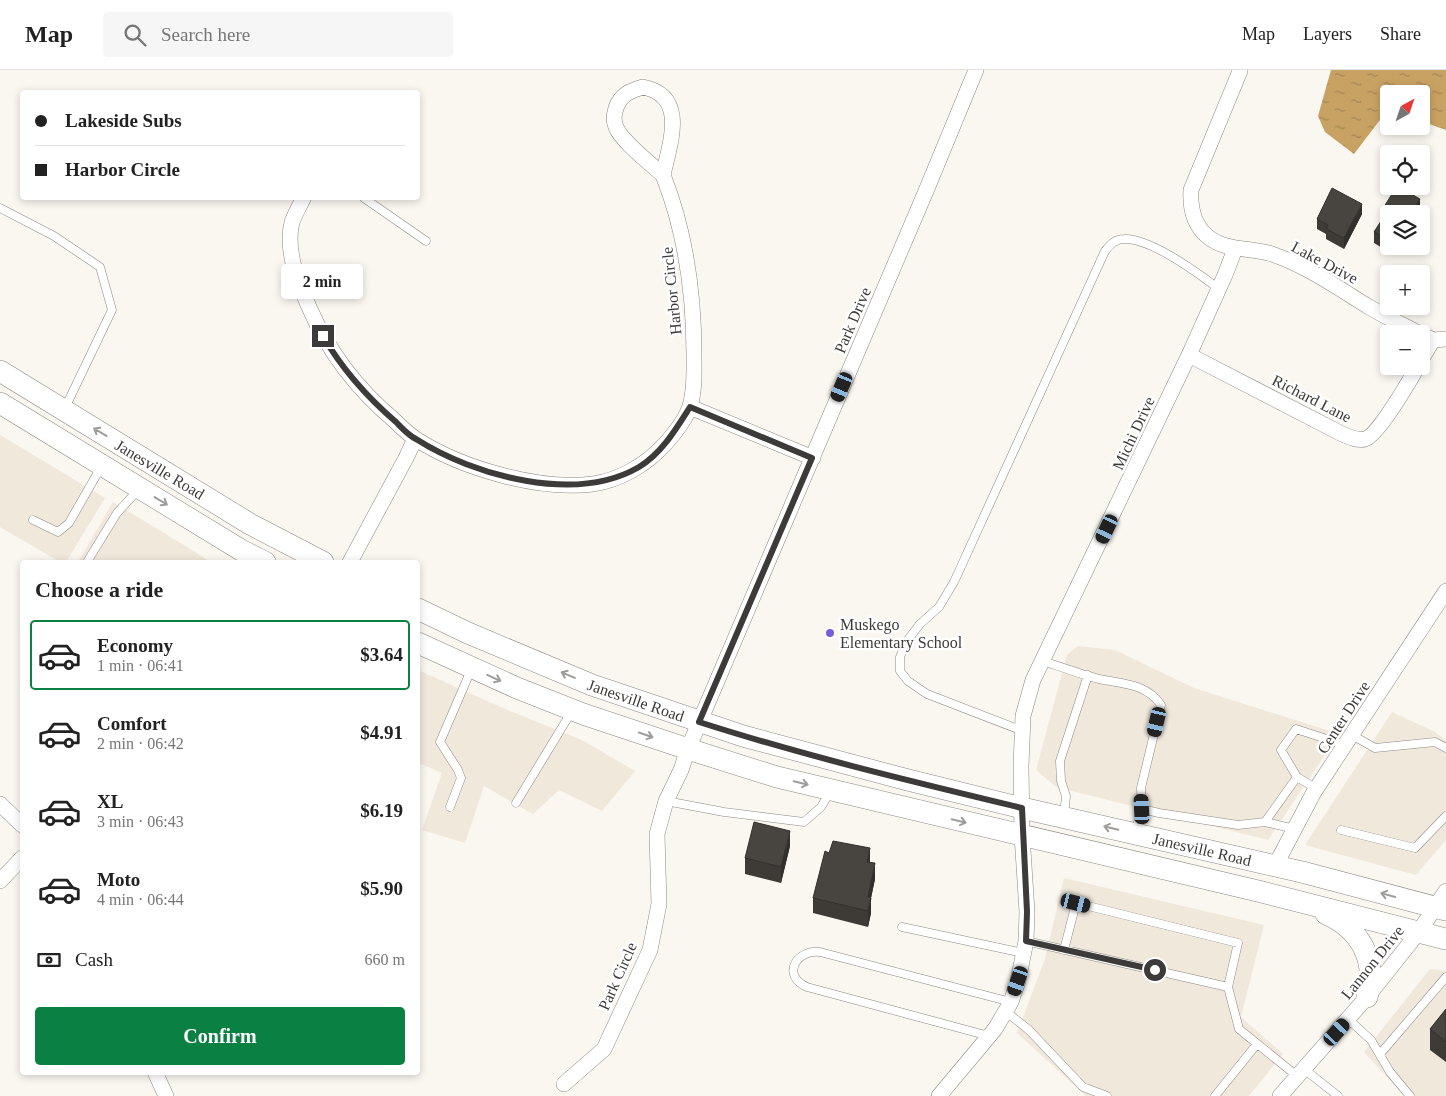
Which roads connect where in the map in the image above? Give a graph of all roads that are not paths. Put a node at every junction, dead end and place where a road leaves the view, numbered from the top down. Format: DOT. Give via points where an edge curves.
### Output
graph roads {
  1 [pos="976,70"];
  2 [pos="1240,70"];
  3 [pos="663,174"];
  4 [pos="304,200"];
  5 [pos="367,200"];
  6 [pos="0,208"];
  7 [pos="426,241"];
  8 [pos="1235,249"];
  9 [pos="1219,289"];
  10 [pos="1405,325"];
  11 [pos="1189,355"];
  12 [pos="0,371"];
  13 [pos="1413,375"];
  14 [pos="0,404"];
  15 [pos="690,407"];
  16 [pos="64,410"];
  17 [pos="50,434"];
  18 [pos="415,439"];
  19 [pos="812,458"];
  20 [pos="102,466"];
  21 [pos="140,488"];
  22 [pos="217,503"];
  23 [pos="33,520"];
  24 [pos="237,556"];
  25 [pos="88,560"];
  26 [pos="256,560"];
  27 [pos="315,560"];
  28 [pos="317,560"];
  29 [pos="351,560"];
  30 [pos="1446,591"];
  31 [pos="420,610"];
  32 [pos="420,644"];
  33 [pos="1043,661"];
  34 [pos="471,668"];
  35 [pos="1088,675"];
  36 [pos="572,710"];
  37 [pos="699,722"];
  38 [pos="1023,731"];
  39 [pos="1349,740"];
  40 [pos="1446,748"];
  41 [pos="688,749"];
  42 [pos="1297,776"];
  43 [pos="1317,789"];
  44 [pos="831,790"];
  45 [pos="666,801"];
  46 [pos="516,803"];
  47 [pos="0,804"];
  48 [pos="450,807"];
  49 [pos="1022,808"];
  50 [pos="1142,809"];
  51 [pos="1446,816"];
  52 [pos="1063,818"];
  53 [pos="1265,822"];
  54 [pos="20,823"];
  55 [pos="1295,829"];
  56 [pos="1341,830"];
  57 [pos="1022,835"];
  58 [pos="1141,835"];
  59 [pos="20,860"];
  60 [pos="1141,863"];
  61 [pos="1275,866"];
  62 [pos="0,881"];
  63 [pos="1291,900"];
  64 [pos="1442,903"];
  65 [pos="902,927"];
  66 [pos="1418,933"];
  67 [pos="1446,939"];
  68 [pos="1025,947"];
  69 [pos="1064,950"];
  70 [pos="1446,977"];
  71 [pos="1228,987"];
  72 [pos="1368,997"];
  73 [pos="1008,1006"];
  74 [pos="1348,1019"];
  75 [pos="989,1036"];
  76 [pos="1257,1044"];
  77 [pos="1380,1054"];
  78 [pos="1301,1073"];
  79 [pos="156,1075"];
  80 [pos="564,1084"];
  81 [pos="166,1096"];
  82 [pos="939,1096"];
  83 [pos="1107,1096"];
  84 [pos="1215,1096"];
  85 [pos="1280,1096"];
  86 [pos="1338,1096"];
  87 [pos="1410,1096"];
  1 -- 19 [label="street, Park Drive"];
  2 -- 8 [label="street" via="1191,190 1197,224 1217,243"];
  3 -- 3 [label="street, Harbor Circle" via="673,133 672,110 664,97 650,89 630,91 619,101 614,114 616,129"];
  3 -- 15 [label="street, Harbor Circle" via="673,199 689,273 694,320 694,383"];
  4 -- 18 [label="street, Harbor Circle" via="292,222 292,259 317,326 361,390"];
  5 -- 7 [label="lane"];
  6 -- 16 [label="lane" via="54,236 100,267 112,310"];
  8 -- 9 [label="street, Michi Drive"];
  8 -- 10 [label="street, Lake Drive" via="1272,254 1329,281 1370,308"];
  9 -- 11 [label="street, Michi Drive"];
  9 -- 38 [label="lane" via="1186,264 1141,242 1123,239 1112,242 1105,251 954,582 939,607 907,641 900,658 900,671 908,681 927,694"];
  11 -- 13 [label="street, Richard Lane" via="1342,434 1364,440 1378,427"];
  11 -- 33 [label="street, Michi Drive"];
  12 -- 16 [label="main road, Janesville Road"];
  14 -- 17 [label="main road, Janesville Road"];
  15 -- 18 [label="street, Harbor Circle" via="672,436 639,467 593,484 550,483 501,475 451,458"];
  15 -- 19 [label="street"];
  16 -- 17 [label="main road"];
  22 -- 16 [label="main road, Janesville Road, one-way"];
  17 -- 20 [label="main road, Janesville Road"];
  18 -- 29 [label="street"];
  19 -- 37 [label="street, Park Drive"];
  20 -- 21 [label="main road, Janesville Road"];
  20 -- 23 [label="lane" via="69,523 58,532"];
  21 -- 24 [label="main road, Janesville Road, one-way"];
  21 -- 25 [label="lane" via="117,513"];
  22 -- 24 [label="main road" via="238,532"];
  22 -- 28 [label="main road, Janesville Road"];
  24 -- 26 [label="main road, Janesville Road"];
  24 -- 27 [label="main road" via="255,546 272,546"];
  30 -- 39 [label="street, Center Drive"];
  37 -- 31 [label="main road, Janesville Road, one-way" via="592,685"];
  32 -- 34 [label="main road, Janesville Road"];
  33 -- 35 [label="lane"];
  33 -- 38 [label="street, Michi Drive" via="1023,716"];
  34 -- 36 [label="main road, Janesville Road, one-way"];
  34 -- 48 [label="lane" via="440,742 461,778"];
  35 -- 50 [label="lane" via="1131,684 1155,696 1161,705 1142,788"];
  35 -- 52 [label="lane" via="1060,761 1060,781 1066,796"];
  36 -- 41 [label="main road, Janesville Road, one-way"];
  36 -- 46 [label="lane"];
  37 -- 41 [label="street, Park Drive"];
  37 -- 49 [label="main road, Janesville Road"];
  38 -- 49 [label="street, Michi Drive"];
  39 -- 40 [label="lane" via="1374,748 1435,742"];
  39 -- 42 [label="lane" via="1296,729 1281,750"];
  39 -- 43 [label="street, Center Drive"];
  41 -- 44 [label="main road, Janesville Road, one-way"];
  41 -- 45 [label="street, Park Circle"];
  42 -- 43 [label="lane"];
  42 -- 53 [label="lane"];
  43 -- 55 [label="street, Center Drive"];
  44 -- 45 [label="lane" via="821,807 804,822"];
  44 -- 57 [label="main road, Janesville Road, one-way"];
  45 -- 80 [label="street, Park Circle" via="657,834 659,904 650,950 604,1049"];
  47 -- 54 [label="street"];
  49 -- 52 [label="main road, Janesville Road"];
  49 -- 57 [label="street, Michi Drive"];
  50 -- 53 [label="lane" via="1238,825"];
  50 -- 58 [label="lane"];
  51 -- 56 [label="lane" via="1415,848"];
  58 -- 52 [label="main road, Janesville Road, one-way"];
  53 -- 55 [label="lane"];
  55 -- 61 [label="street, Center Drive"];
  57 -- 60 [label="main road, Janesville Road"];
  57 -- 68 [label="street, Michi Drive" via="1027,912"];
  58 -- 60 [label="main road"];
  58 -- 61 [label="main road, Janesville Road"];
  59 -- 62 [label="street"];
  60 -- 63 [label="main road, Janesville Road"];
  64 -- 61 [label="main road, Janesville Road, one-way"];
  63 -- 66 [label="main road, Janesville Road"];
  63 -- 72 [label="main road" via="1329,915 1363,944 1371,971"];
  64 -- 66 [label="street, Lannon Drive"];
  65 -- 68 [label="lane"];
  66 -- 67 [label="main road, Janesville Road"];
  66 -- 72 [label="street, Lannon Drive"];
  68 -- 69 [label="lane"];
  68 -- 73 [label="street, Michi Drive" via="1018,981"];
  69 -- 71 [label="lane"];
  69 -- 71 [label="lane" via="1076,903 1238,943"];
  70 -- 77 [label="lane"];
  71 -- 76 [label="lane" via="1239,1029"];
  72 -- 74 [label="street, Lannon Drive"];
  73 -- 75 [label="street, Michi Drive"];
  73 -- 75 [label="lane" via="820,952 805,954 793,968 799,984 807,987"];
  73 -- 83 [label="lane" via="1083,1087"];
  74 -- 77 [label="lane" via="1371,1040"];
  74 -- 78 [label="street, Lannon Drive"];
  75 -- 82 [label="street, Michi Drive"];
  76 -- 78 [label="lane"];
  76 -- 84 [label="lane"];
  77 -- 87 [label="lane"];
  78 -- 85 [label="street, Lannon Drive"];
  78 -- 86 [label="lane"];
  79 -- 81 [label="street"];
}
